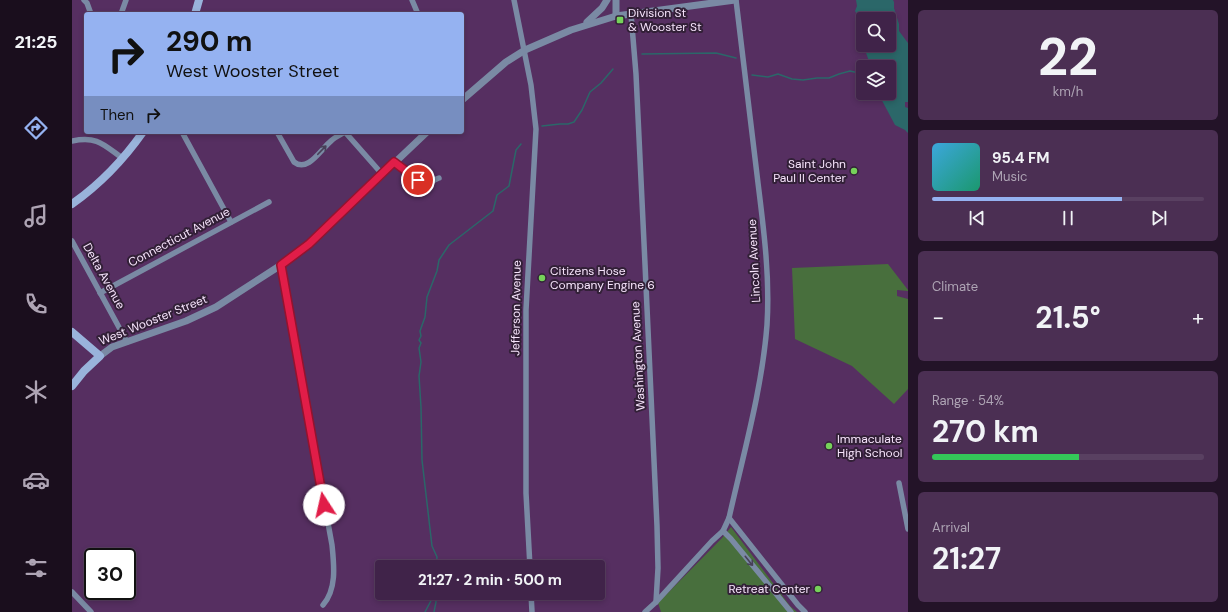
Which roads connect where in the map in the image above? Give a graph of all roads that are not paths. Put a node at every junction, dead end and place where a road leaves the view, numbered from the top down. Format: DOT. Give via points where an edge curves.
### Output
graph roads {
  1 [pos="84,0"];
  2 [pos="126,0"];
  3 [pos="199,0"];
  4 [pos="412,0"];
  5 [pos="514,0"];
  6 [pos="607,0"];
  7 [pos="616,0"];
  8 [pos="736,0"];
  9 [pos="90,12"];
  10 [pos="122,12"];
  11 [pos="196,12"];
  12 [pos="417,12"];
  13 [pos="631,14"];
  14 [pos="616,16"];
  15 [pos="583,25"];
  16 [pos="525,50"];
  17 [pos="464,97"];
  18 [pos="141,134"];
  19 [pos="183,134"];
  20 [pos="278,134"];
  21 [pos="342,134"];
  22 [pos="347,134"];
  23 [pos="425,134"];
  24 [pos="72,141"];
  25 [pos="122,158"];
  26 [pos="394,162"];
  27 [pos="382,174"];
  28 [pos="439,178"];
  29 [pos="268,202"];
  30 [pos="72,204"];
  31 [pos="230,222"];
  32 [pos="72,241"];
  33 [pos="281,265"];
  34 [pos="100,293"];
  35 [pos="72,332"];
  36 [pos="127,342"];
  37 [pos="100,356"];
  38 [pos="72,386"];
  39 [pos="899,483"];
  40 [pos="729,518"];
  41 [pos="908,529"];
  42 [pos="723,531"];
  43 [pos="530,560"];
  44 [pos="72,592"];
  45 [pos="531,600"];
  46 [pos="656,602"];
  47 [pos="323,606"];
  48 [pos="91,612"];
  49 [pos="532,612"];
  50 [pos="645,612"];
  51 [pos="790,612"];
  52 [pos="805,612"];
  1 -- 9 [label="street"];
  2 -- 10 [label="street"];
  3 -- 11 [label="main road"];
  4 -- 12 [label="street"];
  5 -- 16 [label="street, Jefferson Avenue"];
  6 -- 15 [label="street" via="595,16"];
  7 -- 14 [label="street"];
  8 -- 13 [label="street"];
  8 -- 40 [label="street, Lincoln Avenue" via="766,250 768,300 767,326 756,398"];
  13 -- 14 [label="street"];
  13 -- 46 [label="street, Washington Avenue" via="657,526"];
  14 -- 15 [label="street"];
  15 -- 16 [label="street"];
  16 -- 17 [label="street" via="506,62"];
  16 -- 43 [label="street, Jefferson Avenue" via="536,129 526,310 526,493"];
  18 -- 25 [label="main road"];
  19 -- 31 [label="street"];
  20 -- 21 [label="street, one-way" via="298,166 309,163"];
  22 -- 27 [label="street"];
  23 -- 26 [label="street, West Wooster Street"];
  24 -- 25 [label="street" via="93,139"];
  25 -- 30 [label="main road"];
  26 -- 27 [label="street, West Wooster Street"];
  26 -- 28 [label="street" via="423,182"];
  27 -- 33 [label="street, West Wooster Street" via="309,244"];
  29 -- 31 [label="street, Connecticut Avenue"];
  31 -- 34 [label="street, Connecticut Avenue"];
  32 -- 34 [label="street, Delta Avenue"];
  33 -- 36 [label="street, West Wooster Street" via="216,307 186,321"];
  33 -- 47 [label="street" via="332,545 331,591"];
  34 -- 36 [label="street, Delta Avenue"];
  35 -- 37 [label="main road, West Wooster Street"];
  36 -- 37 [label="street, West Wooster Street" via="112,347"];
  37 -- 38 [label="main road"];
  39 -- 41 [label="street"];
  40 -- 42 [label="street, Lincoln Avenue"];
  40 -- 52 [label="street"];
  42 -- 46 [label="street"];
  42 -- 51 [label="street, one-way"];
  44 -- 48 [label="street"];
  45 -- 49 [label="street"];
  46 -- 50 [label="street"];
}
